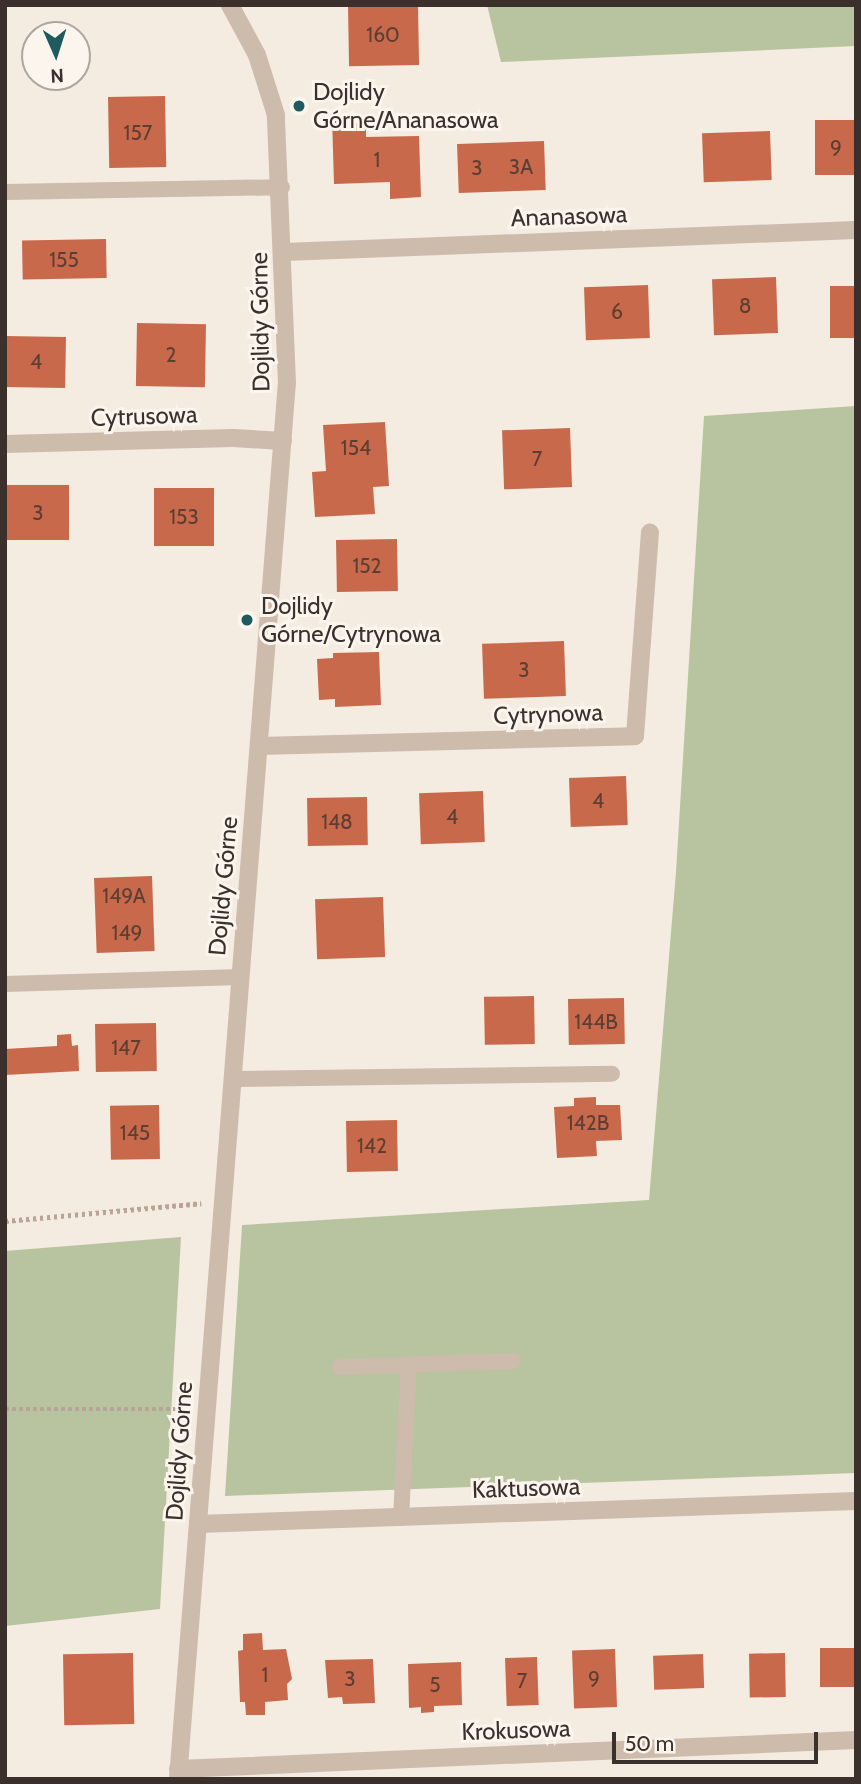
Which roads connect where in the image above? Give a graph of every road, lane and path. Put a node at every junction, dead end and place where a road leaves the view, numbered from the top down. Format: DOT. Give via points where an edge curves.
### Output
graph roads {
  1 [pos="230,5"];
  2 [pos="282,187"];
  3 [pos="5,192"];
  4 [pos="856,230"];
  5 [pos="284,252"];
  6 [pos="283,441"];
  7 [pos="5,444"];
  8 [pos="650,533"];
  9 [pos="259,746"];
  10 [pos="241,977"];
  11 [pos="5,984"];
  12 [pos="612,1074"];
  13 [pos="233,1079"];
  14 [pos="223,1201"];
  15 [pos="5,1222"];
  16 [pos="513,1361"];
  17 [pos="410,1365"];
  18 [pos="340,1367"];
  19 [pos="5,1409"];
  20 [pos="207,1409"];
  21 [pos="856,1501"];
  22 [pos="401,1518"];
  23 [pos="198,1524"];
  24 [pos="856,1740"];
  25 [pos="178,1774"];
  1 -- 2 [label="street, Dojlidy Górne" via="271,92"];
  2 -- 3 [label="lane"];
  2 -- 5 [label="street, Dojlidy Górne"];
  4 -- 5 [label="street, Ananasowa"];
  5 -- 6 [label="street, Dojlidy Górne"];
  6 -- 7 [label="street, Cytrusowa" via="233,438"];
  6 -- 9 [label="street, Dojlidy Górne"];
  8 -- 9 [label="street, Cytrynowa" via="635,736"];
  9 -- 10 [label="street, Dojlidy Górne"];
  10 -- 11 [label="lane"];
  10 -- 13 [label="street, Dojlidy Górne"];
  12 -- 13 [label="lane"];
  13 -- 14 [label="street, Dojlidy Górne"];
  14 -- 15 [label="path"];
  14 -- 20 [label="street, Dojlidy Górne"];
  16 -- 17 [label="lane"];
  17 -- 18 [label="lane"];
  17 -- 22 [label="lane"];
  19 -- 20 [label="path"];
  20 -- 23 [label="street, Dojlidy Górne"];
  21 -- 22 [label="street, Kaktusowa"];
  22 -- 23 [label="street, Kaktusowa"];
  23 -- 25 [label="street, Dojlidy Górne"];
  24 -- 25 [label="street, Krokusowa"];
}
